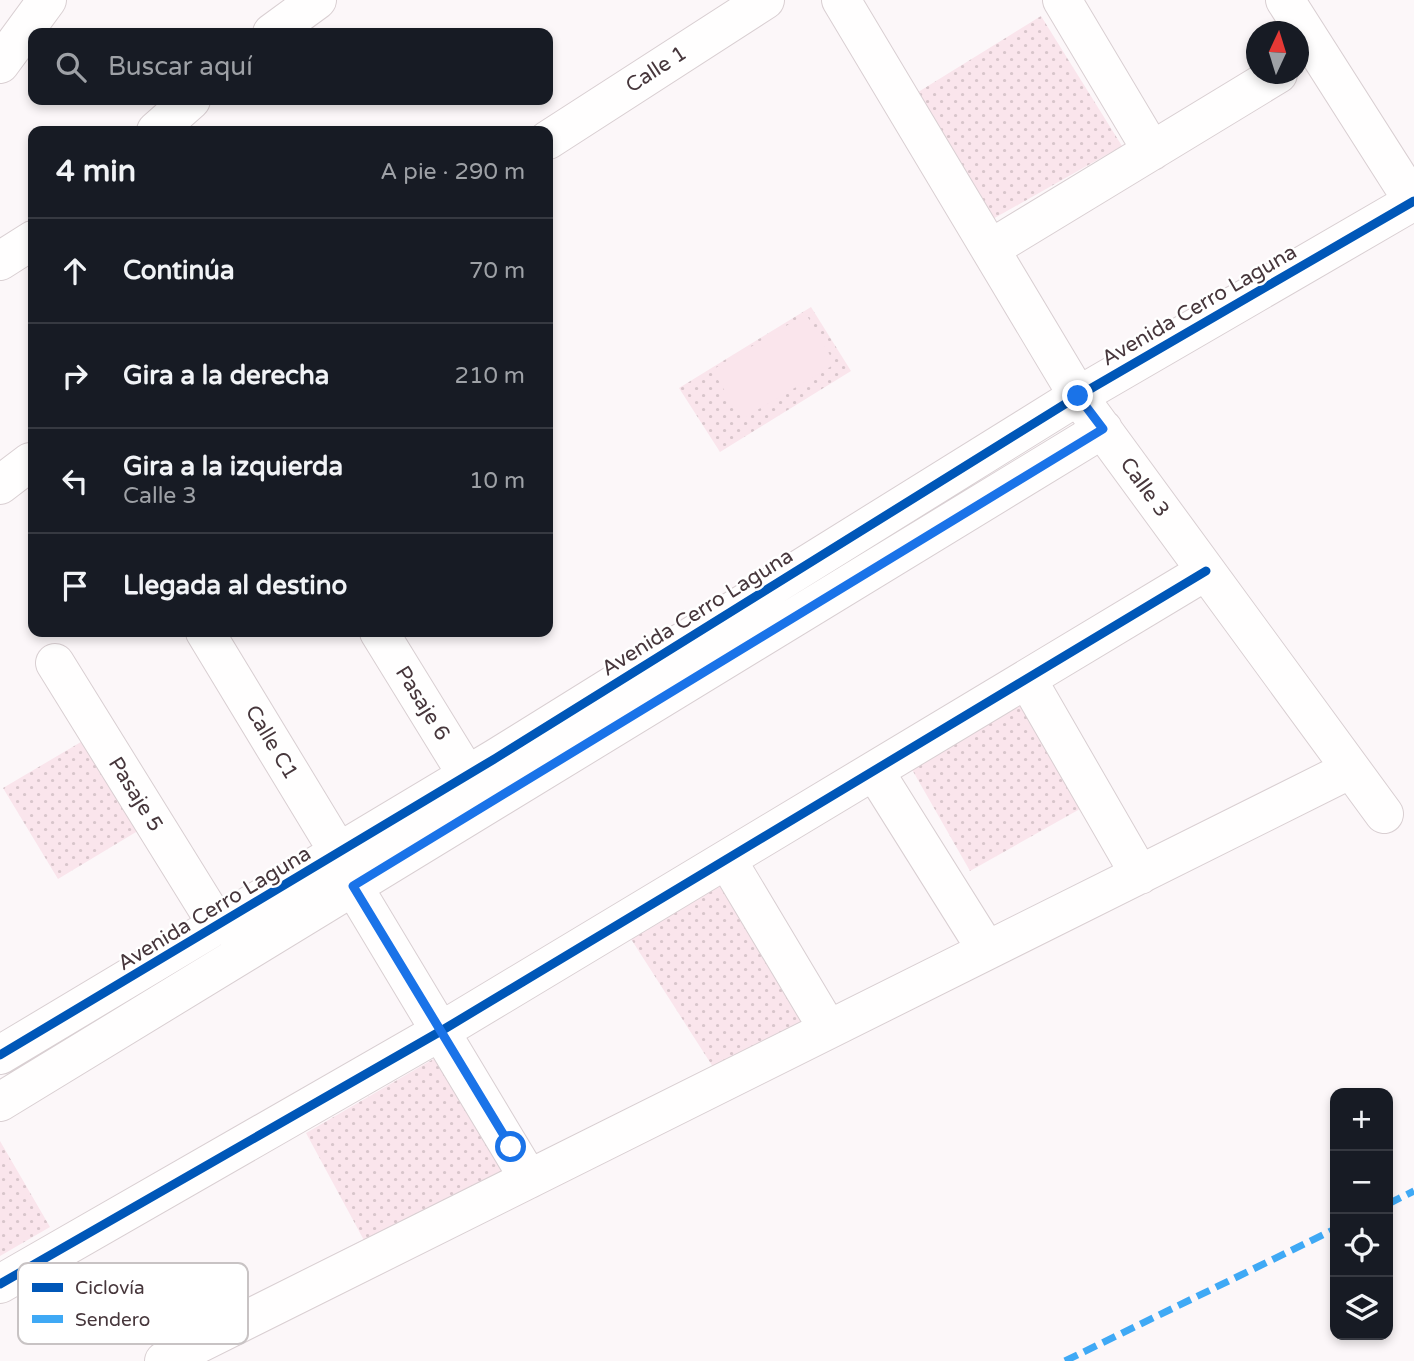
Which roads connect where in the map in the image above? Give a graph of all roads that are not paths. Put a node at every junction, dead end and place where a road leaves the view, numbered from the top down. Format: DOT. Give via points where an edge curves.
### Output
graph roads {
  1 [pos="47,0"];
  2 [pos="317,0"];
  3 [pos="765,0"];
  4 [pos="841,0"];
  5 [pos="1062,0"];
  6 [pos="1284,0"];
  7 [pos="1293,21"];
  8 [pos="279,28"];
  9 [pos="1309,58"];
  10 [pos="0,64"];
  11 [pos="1262,84"];
  12 [pos="185,105"];
  13 [pos="162,126"];
  14 [pos="553,137"];
  15 [pos="1152,151"];
  16 [pos="1414,201"];
  17 [pos="28,243"];
  18 [pos="990,249"];
  19 [pos="0,261"];
  20 [pos="1078,396"];
  21 [pos="1103,429"];
  22 [pos="21,461"];
  23 [pos="0,485"];
  24 [pos="1206,571"];
  25 [pos="208,637"];
  26 [pos="382,637"];
  27 [pos="55,663"];
  28 [pos="1027,679"];
  29 [pos="1351,769"];
  30 [pos="875,772"];
  31 [pos="467,775"];
  32 [pos="1384,814"];
  33 [pos="727,860"];
  34 [pos="346,869"];
  35 [pos="1140,875"];
  36 [pos="218,926"];
  37 [pos="986,949"];
  38 [pos="828,1029"];
  39 [pos="441,1031"];
  40 [pos="0,1055"];
  41 [pos="0,1102"];
  42 [pos="529,1179"];
  43 [pos="37,1263"];
  44 [pos="18,1274"];
  45 [pos="0,1284"];
  46 [pos="248,1319"];
  47 [pos="198,1344"];
  48 [pos="164,1361"];
  1 -- 10 [label="street"];
  2 -- 8 [label="street"];
  3 -- 14 [label="street, Calle 1"];
  4 -- 18 [label="street, Calle 3"];
  5 -- 15 [label="street"];
  6 -- 7 [label="street"];
  9 -- 16 [label="street"];
  11 -- 15 [label="street"];
  12 -- 13 [label="street"];
  15 -- 18 [label="street"];
  16 -- 20 [label="street, Avenida Cerro Laguna"];
  17 -- 19 [label="street"];
  18 -- 20 [label="street, Calle 3"];
  20 -- 21 [label="street, Calle 3"];
  20 -- 31 [label="street, Avenida Cerro Laguna"];
  21 -- 24 [label="street, Calle 3"];
  21 -- 34 [label="street"];
  22 -- 23 [label="street"];
  24 -- 28 [label="street"];
  24 -- 29 [label="street, Calle 3"];
  25 -- 34 [label="street, Calle C1"];
  26 -- 31 [label="street, Pasaje 6"];
  27 -- 36 [label="street, Pasaje 5"];
  28 -- 30 [label="street"];
  28 -- 35 [label="street"];
  29 -- 32 [label="street, Calle 3"];
  29 -- 35 [label="street"];
  30 -- 33 [label="street"];
  30 -- 37 [label="street"];
  31 -- 34 [label="street, Avenida Cerro Laguna"];
  33 -- 38 [label="street"];
  33 -- 39 [label="street"];
  34 -- 36 [label="street, Avenida Cerro Laguna"];
  34 -- 39 [label="street, Calle C1"];
  34 -- 41 [label="street"];
  35 -- 37 [label="street"];
  36 -- 40 [label="street, Avenida Cerro Laguna"];
  37 -- 38 [label="street"];
  38 -- 42 [label="street"];
  39 -- 42 [label="street, Calle C1"];
  39 -- 43 [label="street"];
  42 -- 46 [label="street"];
  44 -- 45 [label="street"];
  47 -- 48 [label="street"];
}
